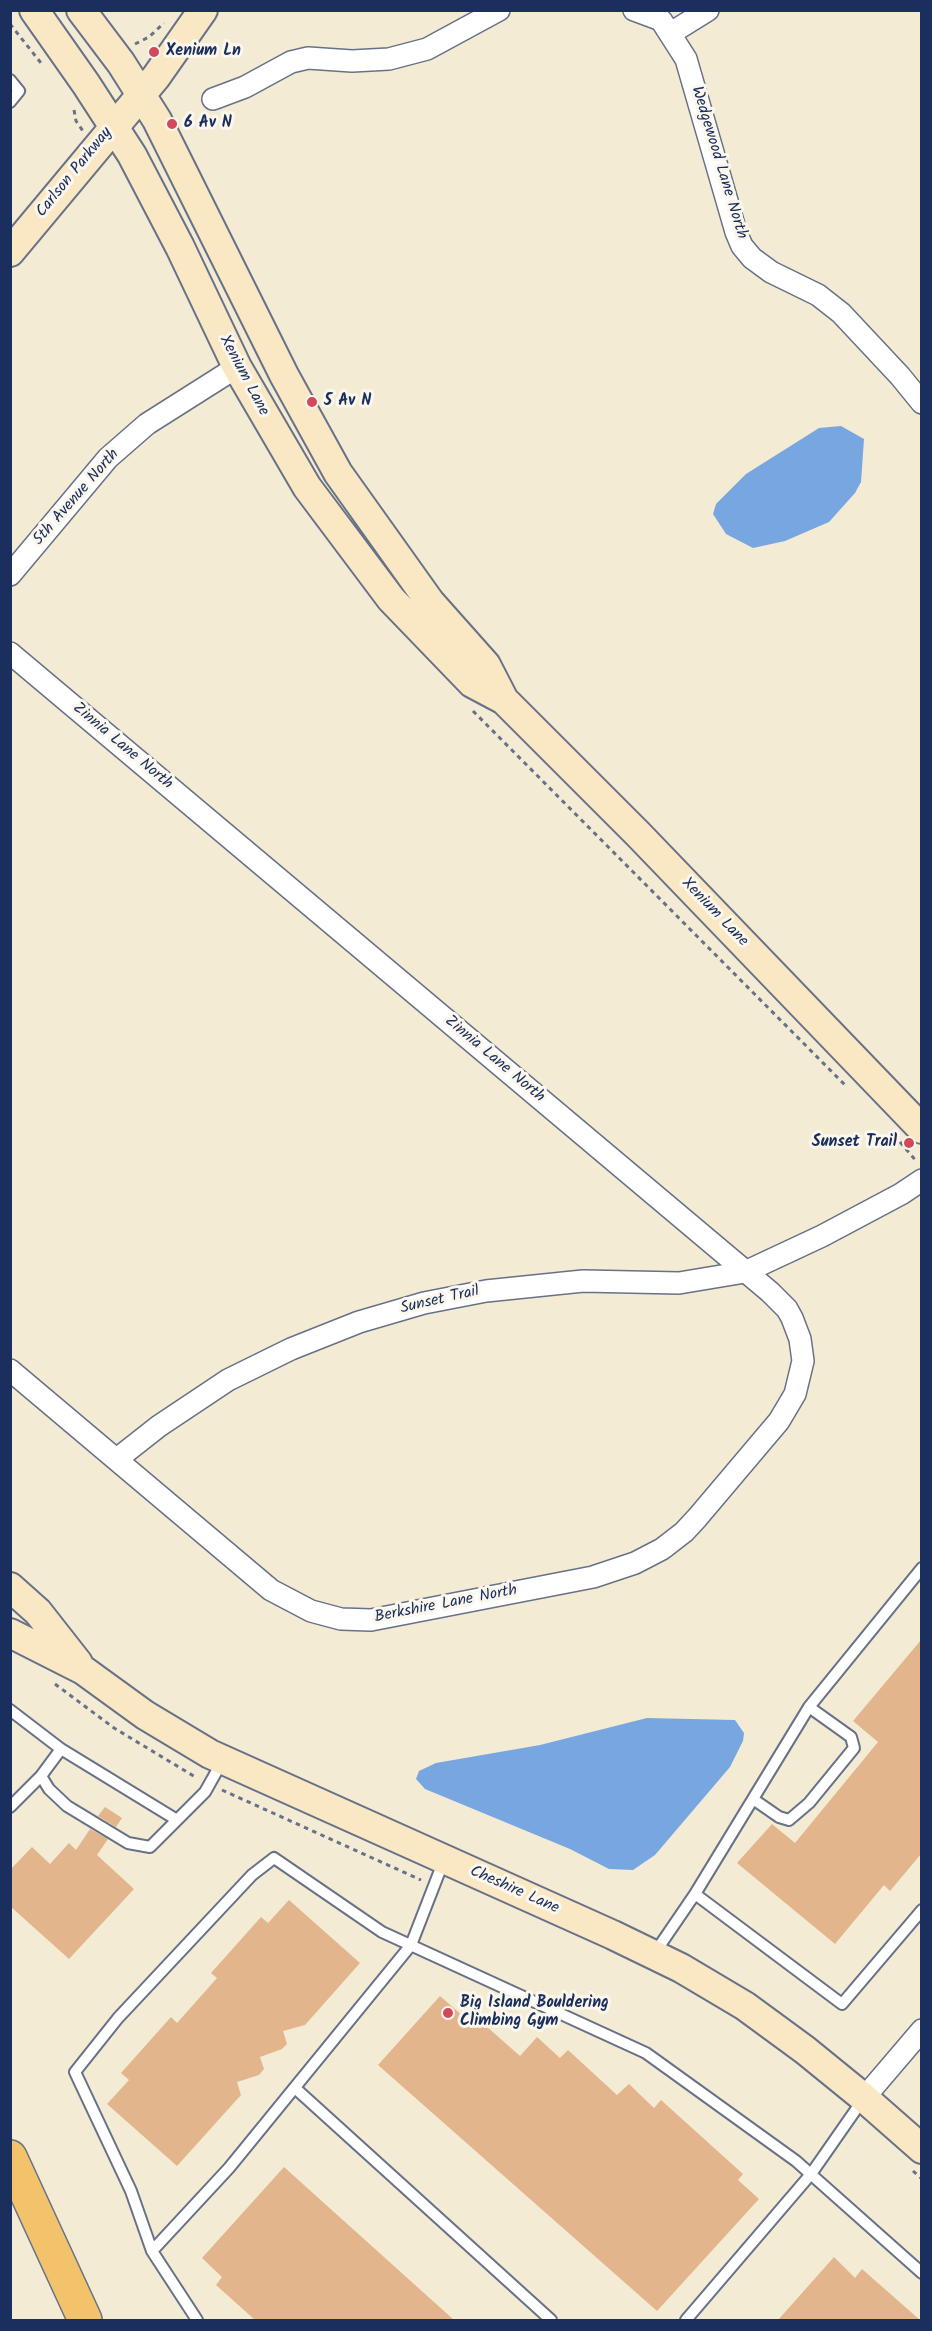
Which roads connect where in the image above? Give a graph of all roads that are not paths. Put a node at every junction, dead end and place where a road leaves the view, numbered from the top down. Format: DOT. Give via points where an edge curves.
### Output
graph roads {
  1 [pos="34,10"];
  2 [pos="81,10"];
  3 [pos="202,10"];
  4 [pos="499,10"];
  5 [pos="634,10"];
  6 [pos="708,10"];
  7 [pos="671,33"];
  8 [pos="10,80"];
  9 [pos="141,96"];
  10 [pos="213,99"];
  11 [pos="10,102"];
  12 [pos="114,126"];
  13 [pos="10,252"];
  14 [pos="237,367"];
  15 [pos="921,404"];
  16 [pos="10,575"];
  17 [pos="10,653"];
  18 [pos="504,700"];
  19 [pos="921,1129"];
  20 [pos="921,1180"];
  21 [pos="745,1272"];
  22 [pos="10,1370"];
  23 [pos="117,1460"];
  24 [pos="697,1518"];
  25 [pos="921,1568"];
  26 [pos="10,1587"];
  27 [pos="10,1633"];
  28 [pos="83,1670"];
  29 [pos="809,1707"];
  30 [pos="10,1710"];
  31 [pos="61,1749"];
  32 [pos="216,1772"];
  33 [pos="41,1776"];
  34 [pos="753,1799"];
  35 [pos="10,1807"];
  36 [pos="177,1820"];
  37 [pos="439,1872"];
  38 [pos="695,1894"];
  39 [pos="921,1910"];
  40 [pos="411,1945"];
  41 [pos="654,1955"];
  42 [pos="921,2030"];
  43 [pos="295,2088"];
  44 [pos="864,2098"];
  45 [pos="10,2157"];
  46 [pos="913,2157"];
  47 [pos="811,2175"];
  48 [pos="152,2251"];
  49 [pos="921,2273"];
  50 [pos="85,2320"];
  51 [pos="197,2320"];
  52 [pos="550,2320"];
  53 [pos="686,2320"];
  1 -- 12 [label="main road, Xenium Lane"];
  2 -- 9 [label="main road, Xenium Lane"];
  3 -- 9 [label="main road, Carlson Parkway"];
  4 -- 10 [label="street" via="427,49 389,59 308,58 291,62 246,87"];
  5 -- 7 [label="street, Wedgewood Lane North" via="661,20"];
  6 -- 7 [label="street"];
  7 -- 15 [label="street, Wedgewood Lane North" via="693,80 742,246 771,272 818,295 841,314"];
  8 -- 11 [label="lane" via="19,90"];
  9 -- 12 [label="main road, Carlson Parkway"];
  9 -- 18 [label="main road, Xenium Lane" via="157,120 284,375 338,473 430,602 486,664"];
  12 -- 13 [label="main road, Carlson Parkway"];
  12 -- 14 [label="main road, Xenium Lane" via="180,247"];
  14 -- 16 [label="street, 5th Avenue North" via="147,424 108,458"];
  14 -- 18 [label="main road, Xenium Lane" via="307,487 384,590 472,683"];
  17 -- 21 [label="street, Zinnia Lane North"];
  18 -- 19 [label="main road, Xenium Lane"];
  20 -- 21 [label="street, Sunset Trail" via="822,1236"];
  21 -- 23 [label="street, Sunset Trail" via="679,1283 583,1281 516,1287 402,1309 311,1341 228,1380 159,1426"];
  21 -- 24 [label="street, Zinnia Lane North" via="780,1302 792,1318 800,1339 802,1371 789,1407"];
  22 -- 23 [label="street, Berkshire Lane North"];
  23 -- 24 [label="street, Berkshire Lane North" via="271,1590 311,1611 340,1619 403,1616 601,1575 662,1549"];
  25 -- 29 [label="lane"];
  26 -- 28 [label="main road, Cheshire Lane" via="38,1612"];
  27 -- 28 [label="main road, Cheshire Lane"];
  28 -- 32 [label="main road, Cheshire Lane"];
  29 -- 34 [label="lane"];
  29 -- 34 [label="lane" via="851,1737 854,1748 809,1803 789,1820"];
  30 -- 31 [label="lane"];
  31 -- 33 [label="lane"];
  31 -- 36 [label="lane"];
  32 -- 36 [label="lane" via="205,1792"];
  32 -- 37 [label="main road, Cheshire Lane"];
  33 -- 35 [label="lane"];
  33 -- 36 [label="lane" via="67,1806 128,1843 150,1847"];
  34 -- 38 [label="lane"];
  37 -- 40 [label="lane"];
  37 -- 41 [label="main road, Cheshire Lane"];
  38 -- 39 [label="lane" via="842,2004"];
  38 -- 41 [label="lane"];
  40 -- 43 [label="lane"];
  40 -- 47 [label="lane" via="646,2053"];
  40 -- 48 [label="lane" via="382,1932 274,1858 252,1875 118,2018 75,2072 131,2191"];
  41 -- 44 [label="main road, Cheshire Lane" via="745,2006"];
  42 -- 44 [label="street"];
  43 -- 48 [label="lane" via="229,2168"];
  43 -- 52 [label="lane"];
  44 -- 46 [label="main road, Cheshire Lane"];
  44 -- 47 [label="lane"];
  45 -- 50 [label="highway"];
  47 -- 49 [label="lane"];
  47 -- 53 [label="lane"];
  48 -- 51 [label="lane"];
}
